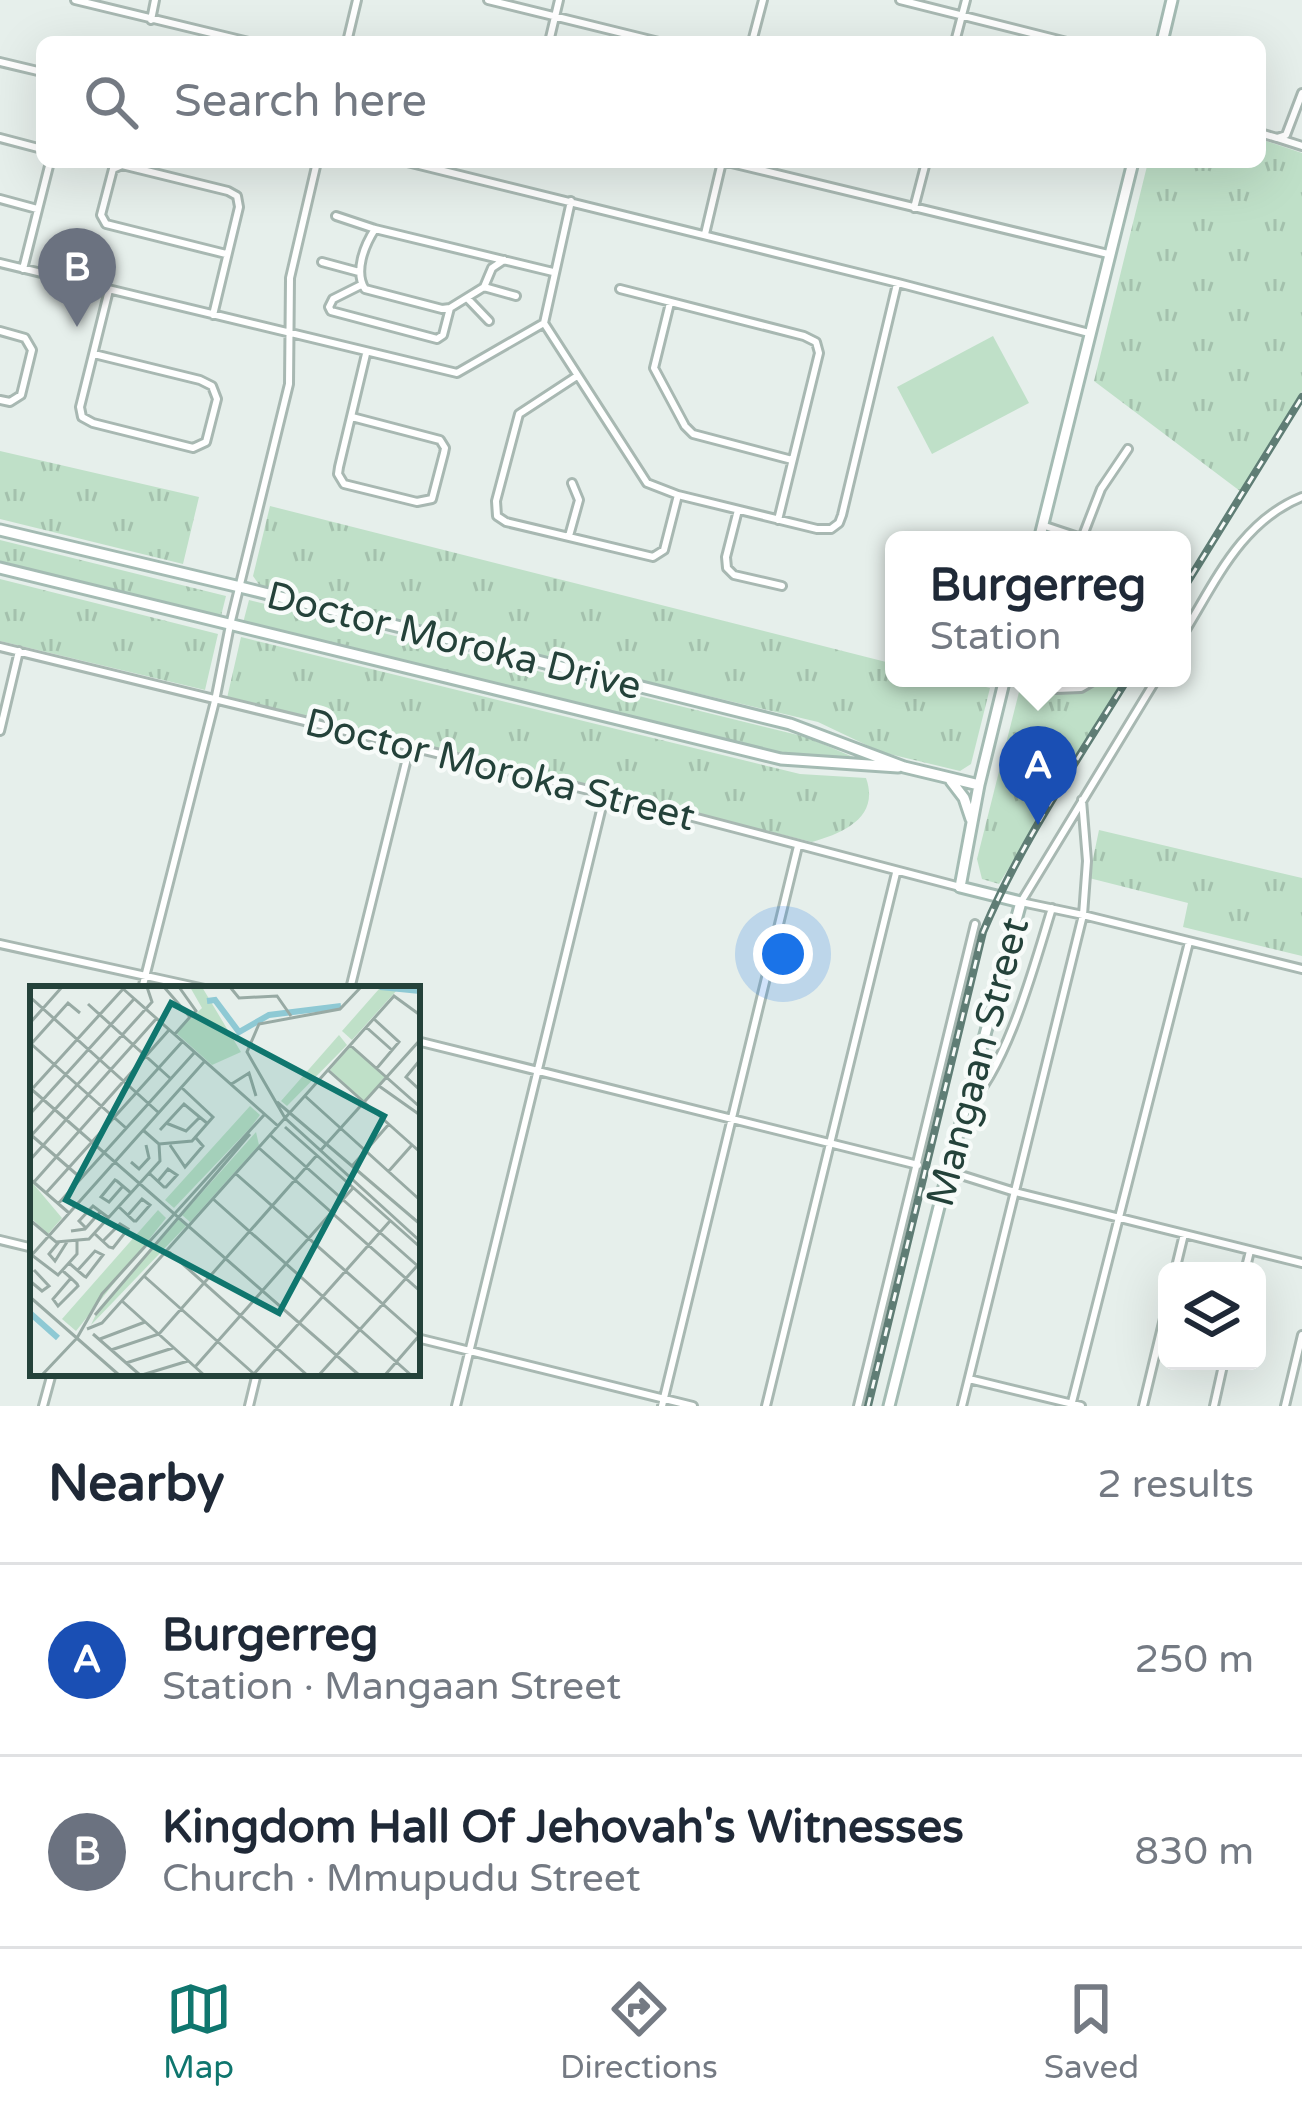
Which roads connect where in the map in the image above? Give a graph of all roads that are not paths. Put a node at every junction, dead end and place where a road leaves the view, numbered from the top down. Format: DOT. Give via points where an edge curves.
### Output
graph roads {
  1 [pos="75,0"];
  2 [pos="155,0"];
  3 [pos="357,0"];
  4 [pos="488,0"];
  5 [pos="560,0"];
  6 [pos="763,0"];
  7 [pos="900,0"];
  8 [pos="966,0"];
  9 [pos="1172,0"];
  10 [pos="556,16"];
  11 [pos="962,16"];
  12 [pos="151,20"];
  13 [pos="222,36"];
  14 [pos="348,36"];
  15 [pos="551,36"];
  16 [pos="635,36"];
  17 [pos="754,36"];
  18 [pos="957,36"];
  19 [pos="1043,36"];
  20 [pos="1163,36"];
  21 [pos="0,62"];
  22 [pos="36,71"];
  23 [pos="1302,93"];
  24 [pos="1266,135"];
  25 [pos="0,137"];
  26 [pos="1277,138"];
  27 [pos="36,146"];
  28 [pos="1302,146"];
  29 [pos="48,168"];
  30 [pos="114,168"];
  31 [pos="134,168"];
  32 [pos="316,168"];
  33 [pos="432,168"];
  34 [pos="722,168"];
  35 [pos="749,168"];
  36 [pos="924,168"];
  37 [pos="1131,168"];
  38 [pos="0,199"];
  39 [pos="571,201"];
  40 [pos="914,208"];
  41 [pos="37,209"];
  42 [pos="336,216"];
  43 [pos="375,230"];
  44 [pos="705,235"];
  45 [pos="226,254"];
  46 [pos="1108,254"];
  47 [pos="504,260"];
  48 [pos="322,262"];
  49 [pos="0,263"];
  50 [pos="23,268"];
  51 [pos="359,272"];
  52 [pos="554,272"];
  53 [pos="898,283"];
  54 [pos="361,285"];
  55 [pos="484,287"];
  56 [pos="620,289"];
  57 [pos="110,290"];
  58 [pos="516,296"];
  59 [pos="467,298"];
  60 [pos="670,303"];
  61 [pos="450,308"];
  62 [pos="213,314"];
  63 [pos="489,321"];
  64 [pos="544,323"];
  65 [pos="0,331"];
  66 [pos="289,333"];
  67 [pos="1089,333"];
  68 [pos="367,353"];
  69 [pos="94,354"];
  70 [pos="577,376"];
  71 [pos="0,400"];
  72 [pos="352,417"];
  73 [pos="1127,448"];
  74 [pos="792,460"];
  75 [pos="572,483"];
  76 [pos="678,495"];
  77 [pos="1302,496"];
  78 [pos="738,510"];
  79 [pos="778,520"];
  80 [pos="1042,525"];
  81 [pos="0,530"];
  82 [pos="1041,531"];
  83 [pos="1060,531"];
  84 [pos="1087,531"];
  85 [pos="569,536"];
  86 [pos="0,568"];
  87 [pos="782,586"];
  88 [pos="240,587"];
  89 [pos="1191,621"];
  90 [pos="230,625"];
  91 [pos="0,647"];
  92 [pos="20,651"];
  93 [pos="1003,687"];
  94 [pos="1083,687"];
  95 [pos="1151,687"];
  96 [pos="1056,689"];
  97 [pos="215,701"];
  98 [pos="0,731"];
  99 [pos="410,746"];
  100 [pos="904,767"];
  101 [pos="948,777"];
  102 [pos="979,785"];
  103 [pos="605,794"];
  104 [pos="1082,800"];
  105 [pos="972,822"];
  106 [pos="798,846"];
  107 [pos="896,872"];
  108 [pos="960,887"];
  109 [pos="1021,902"];
  110 [pos="1052,908"];
  111 [pos="1083,914"];
  112 [pos="975,923"];
  113 [pos="1189,942"];
  114 [pos="0,944"];
  115 [pos="1302,969"];
  116 [pos="145,974"];
  117 [pos="143,986"];
  118 [pos="193,986"];
  119 [pos="351,986"];
  120 [pos="420,1042"];
  121 [pos="537,1071"];
  122 [pos="964,1110"];
  123 [pos="730,1119"];
  124 [pos="830,1144"];
  125 [pos="918,1166"];
  126 [pos="948,1172"];
  127 [pos="1015,1192"];
  128 [pos="1120,1219"];
  129 [pos="1184,1234"];
  130 [pos="0,1240"];
  131 [pos="30,1247"];
  132 [pos="1250,1251"];
  133 [pos="1177,1262"];
  134 [pos="1247,1262"];
  135 [pos="1302,1263"];
  136 [pos="1302,1334"];
  137 [pos="420,1339"];
  138 [pos="1158,1344"];
  139 [pos="470,1350"];
  140 [pos="1222,1370"];
  141 [pos="51,1376"];
  142 [pos="255,1376"];
  143 [pos="969,1379"];
  144 [pos="663,1402"];
  145 [pos="1075,1405"];
  146 [pos="44,1406"];
  147 [pos="249,1406"];
  148 [pos="456,1406"];
  149 [pos="694,1406"];
  150 [pos="766,1406"];
  151 [pos="858,1406"];
  152 [pos="889,1406"];
  153 [pos="962,1406"];
  154 [pos="1143,1406"];
  155 [pos="1214,1406"];
  156 [pos="1285,1406"];
  1 -- 12 [label="street"];
  2 -- 12 [label="street"];
  3 -- 14 [label="street"];
  4 -- 10 [label="street"];
  5 -- 10 [label="street"];
  6 -- 17 [label="street"];
  7 -- 11 [label="street"];
  8 -- 11 [label="street"];
  9 -- 20 [label="street"];
  10 -- 15 [label="street"];
  10 -- 16 [label="street"];
  11 -- 18 [label="street"];
  11 -- 19 [label="street"];
  12 -- 13 [label="street"];
  21 -- 22 [label="street"];
  23 -- 26 [label="street" via="1288,132"];
  24 -- 26 [label="street"];
  25 -- 27 [label="street"];
  26 -- 28 [label="street"];
  29 -- 41 [label="street"];
  30 -- 45 [label="street" via="101,215 106,224"];
  31 -- 45 [label="street" via="232,193 239,201"];
  32 -- 66 [label="street" via="290,278"];
  33 -- 39 [label="street"];
  34 -- 44 [label="street"];
  35 -- 40 [label="street"];
  36 -- 40 [label="street"];
  37 -- 46 [label="street"];
  38 -- 41 [label="street"];
  39 -- 44 [label="street"];
  39 -- 52 [label="street"];
  40 -- 46 [label="street"];
  41 -- 50 [label="street"];
  42 -- 43 [label="street"];
  43 -- 47 [label="street"];
  43 -- 51 [label="street"];
  44 -- 53 [label="street"];
  45 -- 62 [label="street"];
  46 -- 67 [label="street"];
  47 -- 52 [label="street"];
  47 -- 55 [label="street"];
  48 -- 51 [label="street"];
  49 -- 50 [label="street"];
  50 -- 57 [label="street"];
  51 -- 54 [label="street"];
  52 -- 64 [label="street"];
  53 -- 67 [label="street"];
  53 -- 79 [label="street" via="839,523 825,530"];
  54 -- 61 [label="street"];
  54 -- 61 [label="street" via="335,297 329,310 437,339"];
  55 -- 58 [label="street"];
  55 -- 59 [label="street"];
  56 -- 60 [label="street"];
  57 -- 62 [label="street"];
  57 -- 69 [label="street"];
  59 -- 61 [label="street"];
  59 -- 63 [label="street"];
  60 -- 74 [label="street" via="654,373 689,430"];
  60 -- 74 [label="street" via="816,342"];
  62 -- 66 [label="street"];
  64 -- 68 [label="street" via="457,373"];
  64 -- 70 [label="street"];
  65 -- 71 [label="street" via="25,338 32,350 21,395"];
  66 -- 68 [label="street"];
  66 -- 88 [label="street" via="289,384"];
  67 -- 80 [label="street"];
  68 -- 72 [label="street"];
  69 -- 69 [label="street" via="80,407 87,421 193,448 206,442 218,399 212,386"];
  70 -- 76 [label="street" via="646,483"];
  70 -- 85 [label="street" via="519,414 496,506 501,520"];
  72 -- 72 [label="street" via="338,474 344,484 432,499 440,440"];
  73 -- 84 [label="street"];
  74 -- 79 [label="street"];
  75 -- 85 [label="street" via="579,500"];
  76 -- 78 [label="street"];
  76 -- 85 [label="street" via="657,556"];
  77 -- 89 [label="street" via="1242,538"];
  78 -- 79 [label="street"];
  78 -- 87 [label="street" via="727,568"];
  80 -- 82 [label="street"];
  80 -- 83 [label="street"];
  81 -- 88 [label="street, Doctor Moroka Drive"];
  86 -- 90 [label="street, Doctor Moroka Drive"];
  88 -- 90 [label="street"];
  88 -- 100 [label="street, Doctor Moroka Drive" via="790,724"];
  90 -- 97 [label="street"];
  90 -- 100 [label="street, Doctor Moroka Drive" via="781,759"];
  91 -- 92 [label="street, Doctor Moroka Street"];
  92 -- 97 [label="street, Doctor Moroka Street"];
  92 -- 98 [label="street"];
  93 -- 102 [label="street"];
  94 -- 96 [label="street"];
  95 -- 104 [label="street, Mangaan Street"];
  97 -- 99 [label="street, Doctor Moroka Street"];
  97 -- 116 [label="street"];
  99 -- 103 [label="street, Doctor Moroka Street"];
  99 -- 119 [label="street"];
  100 -- 101 [label="street, Doctor Moroka Drive"];
  101 -- 102 [label="street, Doctor Moroka Drive"];
  101 -- 105 [label="street"];
  102 -- 105 [label="street"];
  103 -- 106 [label="street, Doctor Moroka Street"];
  103 -- 121 [label="street"];
  104 -- 109 [label="street, Mangaan Street"];
  104 -- 111 [label="street"];
  105 -- 108 [label="street"];
  106 -- 107 [label="street, Doctor Moroka Street"];
  106 -- 123 [label="street"];
  107 -- 108 [label="street, Doctor Moroka Street"];
  107 -- 124 [label="street"];
  108 -- 109 [label="street, Doctor Moroka Street"];
  109 -- 110 [label="street"];
  109 -- 122 [label="street, Mangaan Street"];
  110 -- 111 [label="street"];
  110 -- 122 [label="street" via="1021,1005 987,1082"];
  111 -- 113 [label="street"];
  111 -- 127 [label="street"];
  112 -- 125 [label="street"];
  113 -- 115 [label="street"];
  113 -- 128 [label="street"];
  114 -- 116 [label="street"];
  116 -- 117 [label="street"];
  116 -- 118 [label="street"];
  120 -- 121 [label="street"];
  121 -- 123 [label="street"];
  121 -- 139 [label="street"];
  122 -- 126 [label="street, Mangaan Street"];
  123 -- 124 [label="street"];
  123 -- 144 [label="street"];
  124 -- 125 [label="street"];
  124 -- 150 [label="street"];
  125 -- 151 [label="street"];
  126 -- 127 [label="street"];
  126 -- 152 [label="street, Mangaan Street"];
  127 -- 128 [label="street"];
  127 -- 143 [label="street"];
  128 -- 129 [label="street"];
  128 -- 145 [label="street"];
  129 -- 132 [label="street"];
  129 -- 133 [label="street"];
  130 -- 131 [label="street"];
  132 -- 134 [label="street"];
  132 -- 135 [label="street"];
  136 -- 156 [label="street"];
  137 -- 139 [label="street"];
  138 -- 154 [label="street"];
  139 -- 144 [label="street"];
  139 -- 148 [label="street"];
  140 -- 155 [label="street"];
  141 -- 146 [label="street"];
  142 -- 147 [label="street"];
  143 -- 145 [label="street"];
  143 -- 153 [label="street"];
  144 -- 149 [label="street"];
}
